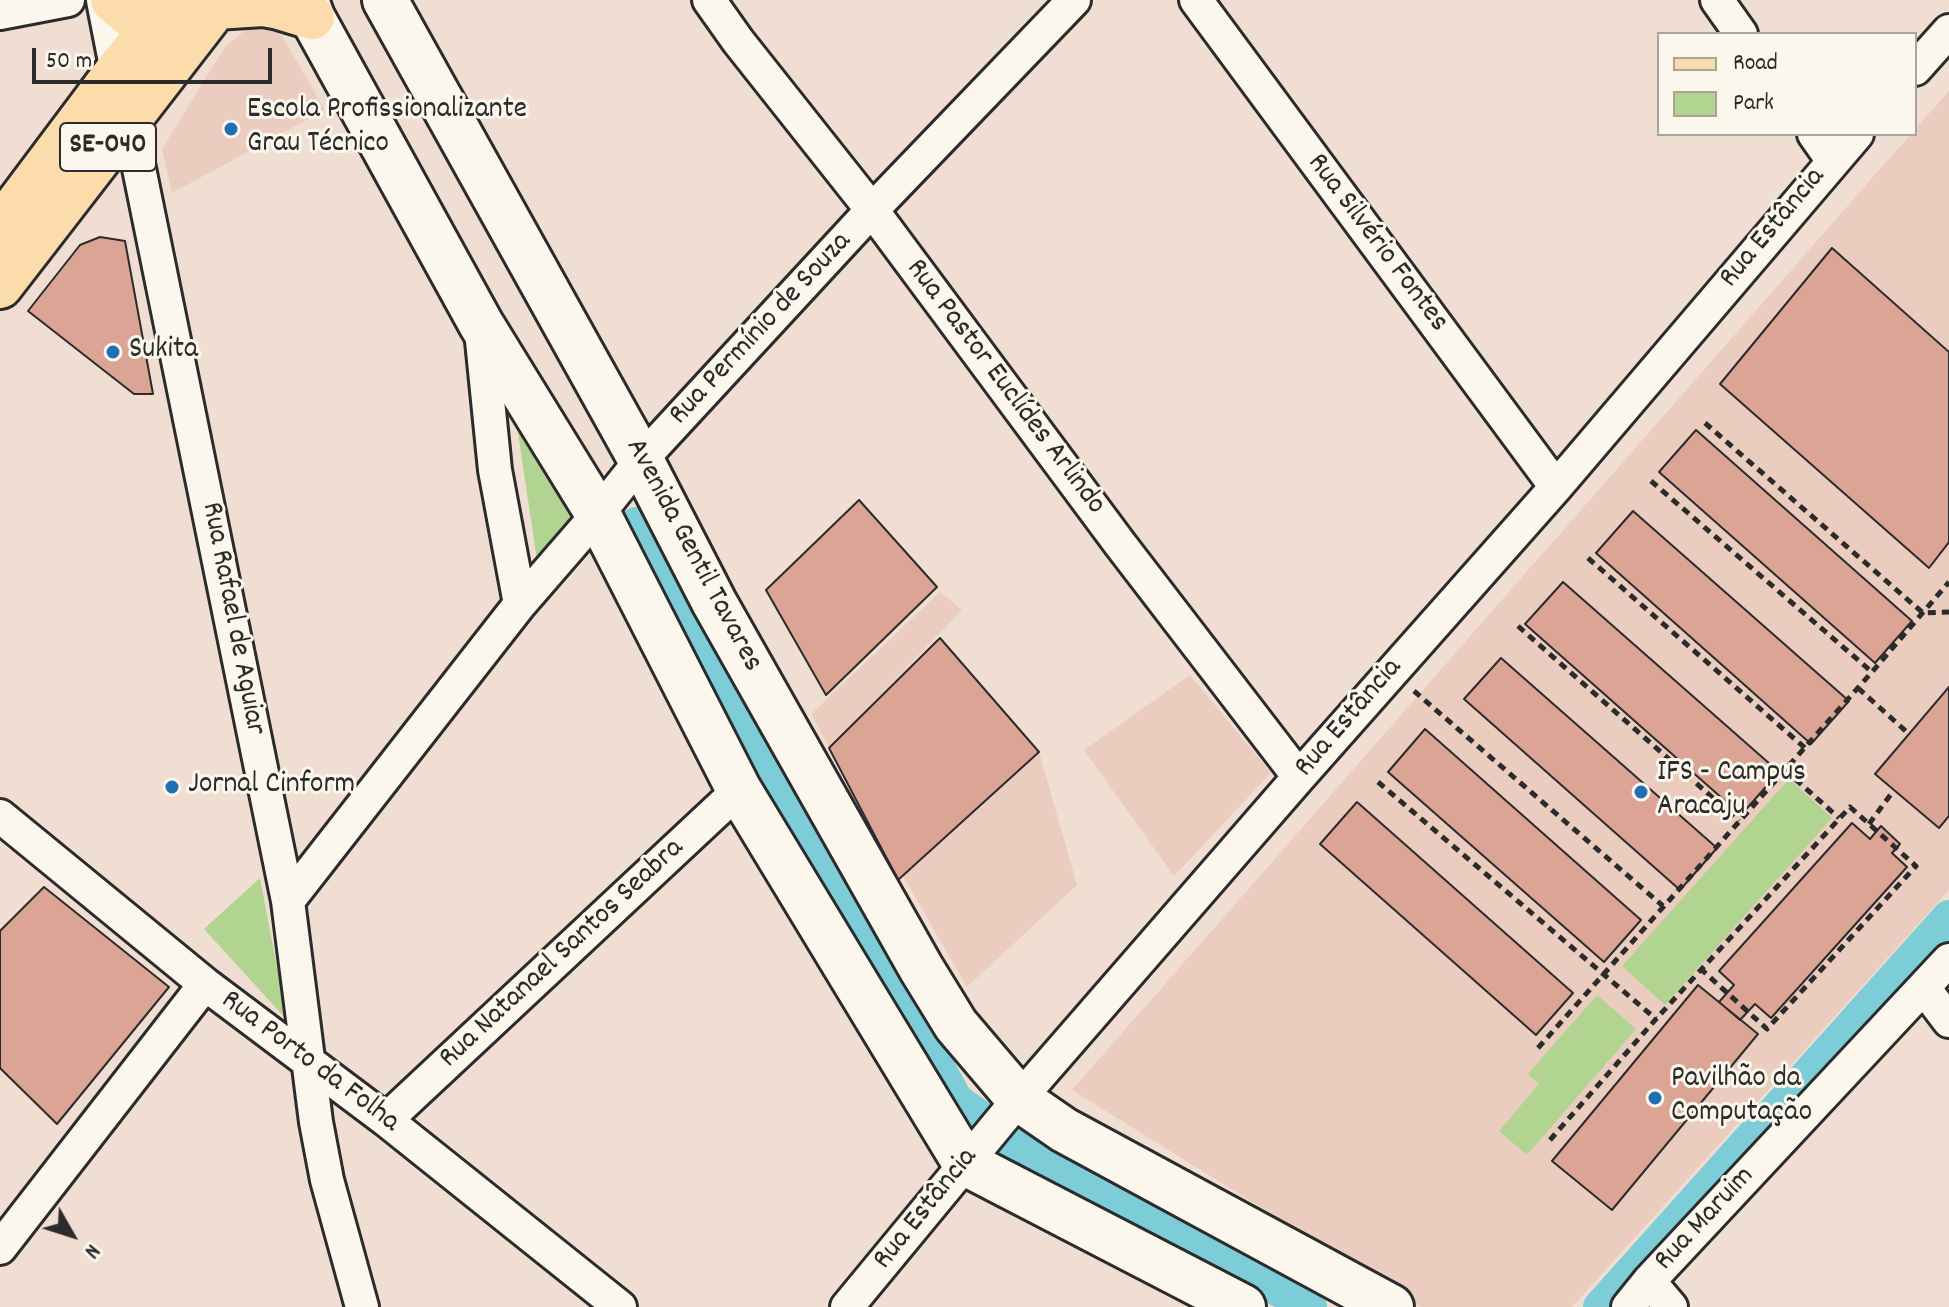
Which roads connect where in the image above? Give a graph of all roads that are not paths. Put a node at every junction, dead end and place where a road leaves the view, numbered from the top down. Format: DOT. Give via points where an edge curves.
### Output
graph roads {
  1 [pos="68,0"];
  2 [pos="107,0"];
  3 [pos="113,0"];
  4 [pos="385,0"];
  5 [pos="709,0"];
  6 [pos="1074,0"];
  7 [pos="1196,0"];
  8 [pos="1717,0"];
  9 [pos="194,6"];
  10 [pos="309,9"];
  11 [pos="0,13"];
  12 [pos="1949,31"];
  13 [pos="1740,32"];
  14 [pos="1917,67"];
  15 [pos="120,68"];
  16 [pos="129,119"];
  17 [pos="1815,136"];
  18 [pos="1855,136"];
  19 [pos="1833,161"];
  20 [pos="872,210"];
  21 [pos="0,228"];
  22 [pos="0,286"];
  23 [pos="481,324"];
  24 [pos="638,464"];
  25 [pos="1556,487"];
  26 [pos="601,511"];
  27 [pos="520,604"];
  28 [pos="1299,777"];
  29 [pos="739,790"];
  30 [pos="2,820"];
  31 [pos="288,901"];
  32 [pos="1949,960"];
  33 [pos="205,984"];
  34 [pos="1924,988"];
  35 [pos="1949,1021"];
  36 [pos="310,1063"];
  37 [pos="1016,1102"];
  38 [pos="386,1120"];
  39 [pos="969,1158"];
  40 [pos="0,1248"];
  41 [pos="1649,1281"];
  42 [pos="362,1307"];
  43 [pos="620,1307"];
  44 [pos="847,1307"];
  45 [pos="1243,1307"];
  46 [pos="1391,1307"];
  47 [pos="1628,1307"];
  48 [pos="1671,1307"];
  1 -- 11 [label="street"];
  2 -- 15 [label="street"];
  3 -- 9 [label="main road" via="131,15"];
  4 -- 24 [label="main road, Avenida Gentil Tavares"];
  5 -- 20 [label="street, Rua Pastor Euclídes Arlindo"];
  6 -- 20 [label="street, Rua Permínio de Souza"];
  7 -- 25 [label="street, Rua Silvério Fontes"];
  8 -- 13 [label="street"];
  9 -- 10 [label="main road"];
  9 -- 15 [label="main road, SE-040"];
  9 -- 16 [label="main road, SE-040"];
  10 -- 23 [label="main road"];
  12 -- 14 [label="street"];
  15 -- 16 [label="street"];
  15 -- 21 [label="main road, SE-040"];
  16 -- 22 [label="main road, SE-040"];
  16 -- 31 [label="street, Rua Rafael de Aguiar"];
  17 -- 19 [label="street"];
  18 -- 19 [label="street, Rua Estância"];
  19 -- 25 [label="street, Rua Estância"];
  20 -- 24 [label="street, Rua Permínio de Souza"];
  20 -- 28 [label="street, Rua Pastor Euclídes Arlindo"];
  23 -- 26 [label="main road"];
  23 -- 27 [label="street" via="495,470"];
  24 -- 26 [label="street, Rua Permínio de Souza"];
  24 -- 37 [label="main road, Avenida Gentil Tavares" via="921,968 956,1025"];
  25 -- 28 [label="street, Rua Estância"];
  26 -- 27 [label="street, Rua Permínio de Souza"];
  26 -- 29 [label="main road"];
  27 -- 31 [label="street, Rua Permínio de Souza"];
  28 -- 37 [label="street, Rua Estância"];
  29 -- 38 [label="street, Rua Natanael Santos Seabra"];
  29 -- 39 [label="main road"];
  30 -- 33 [label="street, Rua Porto da Folha"];
  31 -- 36 [label="street, Rua Rafael de Aguiar"];
  32 -- 34 [label="street, Rua Maruim"];
  33 -- 36 [label="street, Rua Porto da Folha"];
  33 -- 40 [label="street"];
  34 -- 35 [label="street"];
  34 -- 41 [label="street, Rua Maruim"];
  36 -- 38 [label="street, Rua Porto da Folha"];
  36 -- 42 [label="street, Rua Rafael de Aguiar" via="327,1180"];
  37 -- 39 [label="street, Rua Estância"];
  37 -- 46 [label="main road, Avenida Gentil Tavares"];
  38 -- 43 [label="street, Rua Porto da Folha"];
  39 -- 44 [label="street, Rua Estância"];
  39 -- 45 [label="main road"];
  41 -- 47 [label="street, Rua Maruim"];
  41 -- 48 [label="street"];
}
